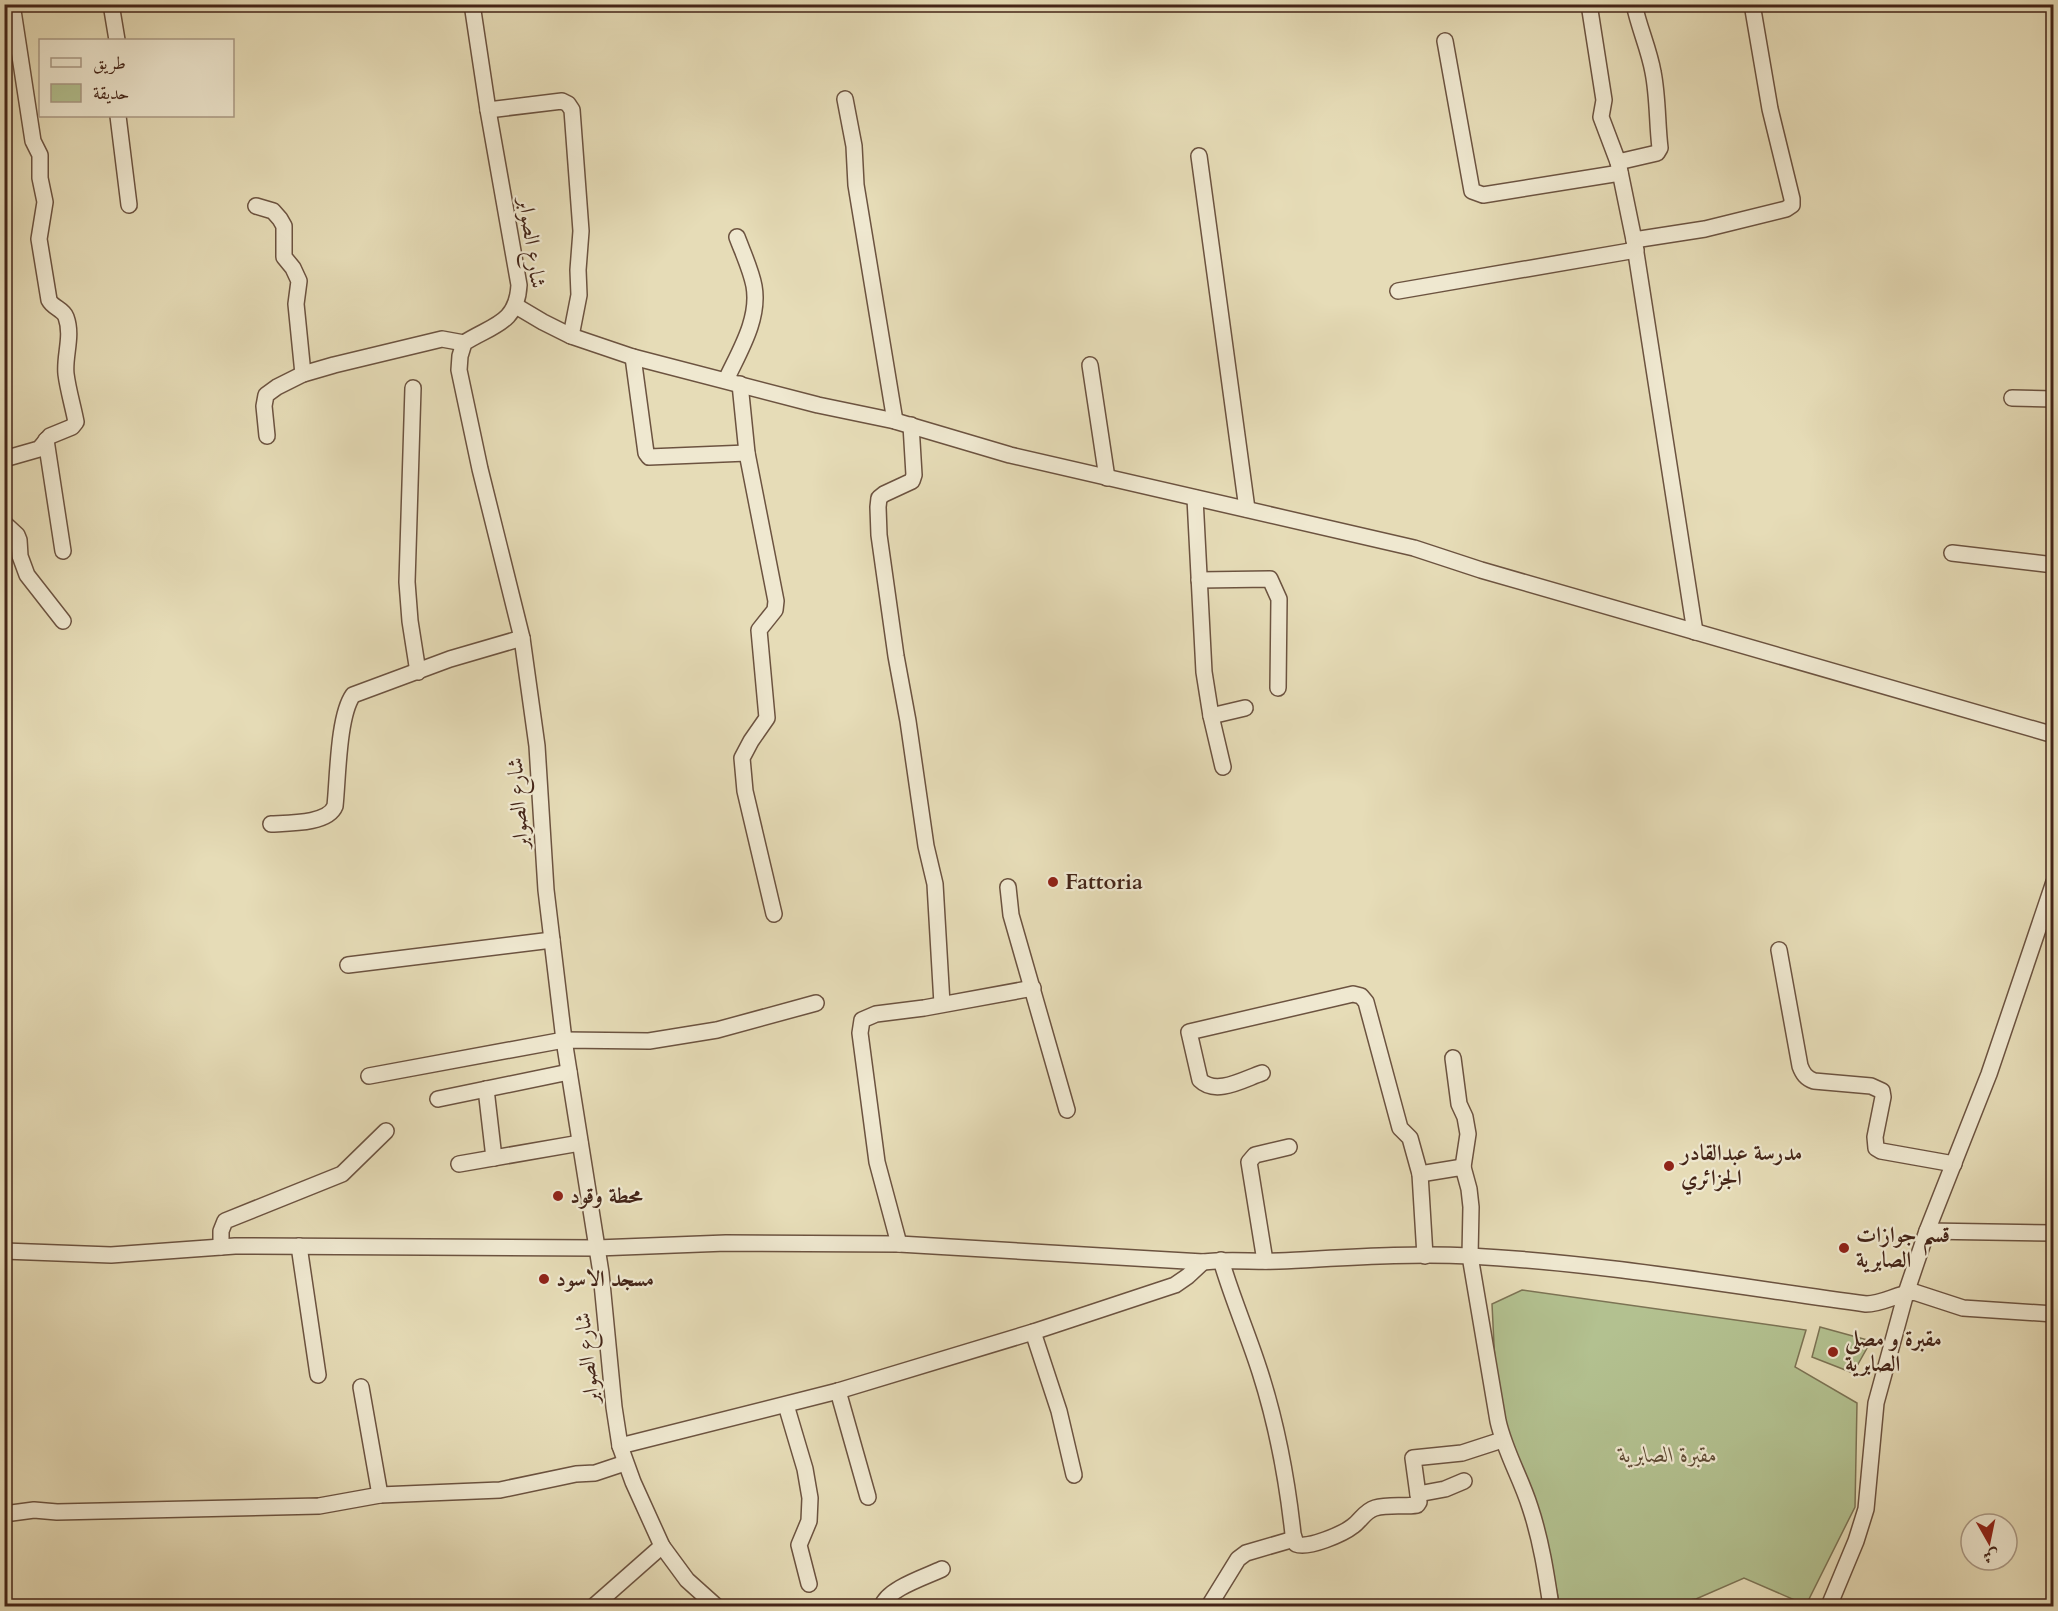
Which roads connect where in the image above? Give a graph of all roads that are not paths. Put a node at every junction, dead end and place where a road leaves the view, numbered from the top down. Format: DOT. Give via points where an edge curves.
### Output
graph roads {
  1 [pos="12,4"];
  2 [pos="111,4"];
  3 [pos="472,4"];
  4 [pos="1589,4"];
  5 [pos="1634,4"];
  6 [pos="1752,4"];
  7 [pos="117,39"];
  8 [pos="1445,41"];
  9 [pos="845,99"];
  10 [pos="488,110"];
  11 [pos="118,117"];
  12 [pos="1199,156"];
  13 [pos="1619,168"];
  14 [pos="129,205"];
  15 [pos="256,206"];
  16 [pos="737,237"];
  17 [pos="1635,245"];
  18 [pos="1398,291"];
  19 [pos="516,306"];
  20 [pos="571,336"];
  21 [pos="464,343"];
  22 [pos="633,357"];
  23 [pos="1090,365"];
  24 [pos="303,374"];
  25 [pos="733,382"];
  26 [pos="413,388"];
  27 [pos="2012,398"];
  28 [pos="2054,399"];
  29 [pos="895,421"];
  30 [pos="911,425"];
  31 [pos="267,436"];
  32 [pos="46,440"];
  33 [pos="747,453"];
  34 [pos="4,459"];
  35 [pos="1107,478"];
  36 [pos="1195,498"];
  37 [pos="1247,509"];
  38 [pos="4,523"];
  39 [pos="63,550"];
  40 [pos="1952,553"];
  41 [pos="2054,565"];
  42 [pos="1199,580"];
  43 [pos="63,621"];
  44 [pos="1695,632"];
  45 [pos="522,638"];
  46 [pos="418,672"];
  47 [pos="1278,688"];
  48 [pos="1245,708"];
  49 [pos="1211,716"];
  50 [pos="2054,735"];
  51 [pos="1223,767"];
  52 [pos="271,824"];
  53 [pos="2054,882"];
  54 [pos="1008,887"];
  55 [pos="774,914"];
  56 [pos="552,940"];
  57 [pos="1779,950"];
  58 [pos="348,964"];
  59 [pos="1033,988"];
  60 [pos="816,1003"];
  61 [pos="942,1004"];
  62 [pos="564,1040"];
  63 [pos="1454,1059"];
  64 [pos="569,1072"];
  65 [pos="1262,1073"];
  66 [pos="369,1076"];
  67 [pos="486,1089"];
  68 [pos="438,1099"];
  69 [pos="1067,1110"];
  70 [pos="386,1131"];
  71 [pos="580,1143"];
  72 [pos="1289,1146"];
  73 [pos="494,1158"];
  74 [pos="459,1164"];
  75 [pos="1954,1164"];
  76 [pos="1463,1167"];
  77 [pos="1420,1174"];
  78 [pos="1927,1231"];
  79 [pos="2054,1233"];
  80 [pos="899,1244"];
  81 [pos="220,1246"];
  82 [pos="298,1246"];
  83 [pos="597,1248"];
  84 [pos="4,1251"];
  85 [pos="1425,1256"];
  86 [pos="1470,1256"];
  87 [pos="1221,1260"];
  88 [pos="1203,1262"];
  89 [pos="1265,1262"];
  90 [pos="1906,1293"];
  91 [pos="2054,1314"];
  92 [pos="1033,1332"];
  93 [pos="318,1375"];
  94 [pos="361,1388"];
  95 [pos="838,1391"];
  96 [pos="786,1405"];
  97 [pos="1502,1440"];
  98 [pos="620,1446"];
  99 [pos="625,1462"];
  100 [pos="1074,1475"];
  101 [pos="1464,1481"];
  102 [pos="1418,1494"];
  103 [pos="380,1495"];
  104 [pos="868,1497"];
  105 [pos="4,1514"];
  106 [pos="1294,1539"];
  107 [pos="662,1546"];
  108 [pos="942,1569"];
  109 [pos="687,1580"];
  110 [pos="809,1584"];
  111 [pos="594,1606"];
  112 [pos="697,1606"];
  113 [pos="716,1606"];
  114 [pos="882,1606"];
  115 [pos="1209,1606"];
  116 [pos="1551,1606"];
  117 [pos="1829,1606"];
  1 -- 32 [label="street" via="33,141 40,160 45,212 40,245 49,300 66,317 66,372 75,419 72,428"];
  2 -- 7 [label="street"];
  3 -- 10 [label="street, شارع الصوابر"];
  4 -- 13 [label="street" via="1604,100 1601,117"];
  5 -- 13 [label="street" via="1653,68 1660,148 1657,153"];
  6 -- 17 [label="street" via="1792,205"];
  8 -- 13 [label="street" via="1472,191 1483,195"];
  9 -- 29 [label="street"];
  10 -- 19 [label="street, شارع الصوابر" via="519,285"];
  10 -- 20 [label="street" via="562,100 572,110 581,231 579,295"];
  11 -- 14 [label="street"];
  12 -- 37 [label="street"];
  13 -- 17 [label="street"];
  15 -- 24 [label="street" via="273,211 284,226 284,256 299,281 296,304"];
  16 -- 25 [label="street" via="754,285 755,304"];
  17 -- 18 [label="street"];
  17 -- 44 [label="street"];
  19 -- 20 [label="street"];
  19 -- 21 [label="street, شارع الصوابر" via="501,322"];
  20 -- 22 [label="street"];
  21 -- 24 [label="street" via="442,339"];
  21 -- 45 [label="street, شارع الصوابر" via="459,370 462,389"];
  22 -- 25 [label="street"];
  22 -- 33 [label="street" via="649,457"];
  23 -- 35 [label="street"];
  24 -- 31 [label="street" via="266,395"];
  25 -- 29 [label="street"];
  25 -- 33 [label="street"];
  26 -- 46 [label="street" via="407,582"];
  27 -- 28 [label="street"];
  29 -- 30 [label="street"];
  30 -- 35 [label="street" via="1010,456"];
  30 -- 61 [label="street" via="912,481 879,498 879,535 935,884"];
  32 -- 34 [label="street" via="39,449"];
  32 -- 39 [label="street"];
  33 -- 55 [label="street" via="776,601 775,610 759,630 767,718 742,758 745,791"];
  35 -- 36 [label="street"];
  36 -- 37 [label="street"];
  36 -- 42 [label="street"];
  37 -- 44 [label="street" via="1414,548"];
  38 -- 43 [label="street" via="17,535 27,575"];
  40 -- 41 [label="street"];
  42 -- 47 [label="street" via="1270,579 1279,599"];
  42 -- 49 [label="street" via="1204,672"];
  44 -- 50 [label="street"];
  45 -- 46 [label="street"];
  45 -- 56 [label="street, شارع الصوابر" via="537,746"];
  46 -- 52 [label="street" via="365,689 353,695 346,705 332,813 325,818"];
  48 -- 49 [label="street"];
  49 -- 51 [label="street"];
  53 -- 75 [label="street"];
  54 -- 59 [label="street" via="1011,915"];
  56 -- 58 [label="street"];
  56 -- 62 [label="street, شارع الصوابر"];
  57 -- 75 [label="street" via="1800,1066 1807,1078 1871,1086 1882,1091 1876,1148"];
  59 -- 61 [label="street"];
  59 -- 69 [label="street"];
  60 -- 62 [label="street" via="717,1030 649,1041"];
  61 -- 80 [label="street" via="861,1020 877,1162"];
  62 -- 64 [label="street, شارع الصوابر"];
  62 -- 66 [label="street"];
  63 -- 76 [label="street" via="1468,1134"];
  64 -- 67 [label="street"];
  64 -- 71 [label="street, شارع الصوابر"];
  65 -- 77 [label="street" via="1216,1088 1203,1083 1188,1032 1353,994 1361,996 1366,1002 1400,1128 1410,1138"];
  67 -- 68 [label="street"];
  67 -- 73 [label="street"];
  70 -- 81 [label="street" via="342,1174 225,1221"];
  71 -- 73 [label="street"];
  71 -- 83 [label="street, شارع الصوابر"];
  72 -- 89 [label="street" via="1255,1155 1249,1162"];
  73 -- 74 [label="street"];
  75 -- 78 [label="street"];
  76 -- 77 [label="street"];
  76 -- 86 [label="street" via="1471,1207"];
  77 -- 85 [label="street"];
  78 -- 79 [label="street"];
  78 -- 90 [label="street"];
  80 -- 83 [label="street" via="726,1243"];
  80 -- 88 [label="street"];
  81 -- 82 [label="street"];
  81 -- 84 [label="street" via="111,1255"];
  82 -- 83 [label="street"];
  82 -- 93 [label="street"];
  83 -- 98 [label="street, شارع الصوابر"];
  85 -- 86 [label="street"];
  85 -- 89 [label="street"];
  86 -- 90 [label="street" via="1639,1273 1866,1304"];
  86 -- 97 [label="street"];
  87 -- 88 [label="street"];
  87 -- 89 [label="street"];
  87 -- 106 [label="street" via="1273,1417"];
  88 -- 92 [label="street" via="1175,1285"];
  90 -- 91 [label="street" via="1963,1308"];
  90 -- 117 [label="street" via="1875,1403 1866,1509"];
  92 -- 95 [label="street"];
  92 -- 100 [label="street" via="1059,1411"];
  94 -- 103 [label="street"];
  95 -- 96 [label="street"];
  95 -- 104 [label="street"];
  96 -- 98 [label="street"];
  96 -- 110 [label="street" via="806,1469 810,1498 809,1521 799,1545"];
  97 -- 102 [label="street" via="1462,1453 1413,1458"];
  97 -- 116 [label="street" via="1538,1534"];
  98 -- 99 [label="street, شارع الصوابر"];
  99 -- 103 [label="street" via="595,1473 500,1490"];
  99 -- 107 [label="street, شارع الصوابر"];
  101 -- 102 [label="street"];
  102 -- 106 [label="street" via="1417,1505 1378,1507 1347,1530 1327,1538 1304,1546"];
  103 -- 105 [label="street" via="320,1506 34,1510"];
  106 -- 115 [label="street" via="1238,1559"];
  107 -- 109 [label="street, شارع الصوابر"];
  107 -- 111 [label="street"];
  108 -- 114 [label="street" via="894,1591"];
  109 -- 112 [label="street"];
  109 -- 113 [label="street, شارع الصوابر"];
}
